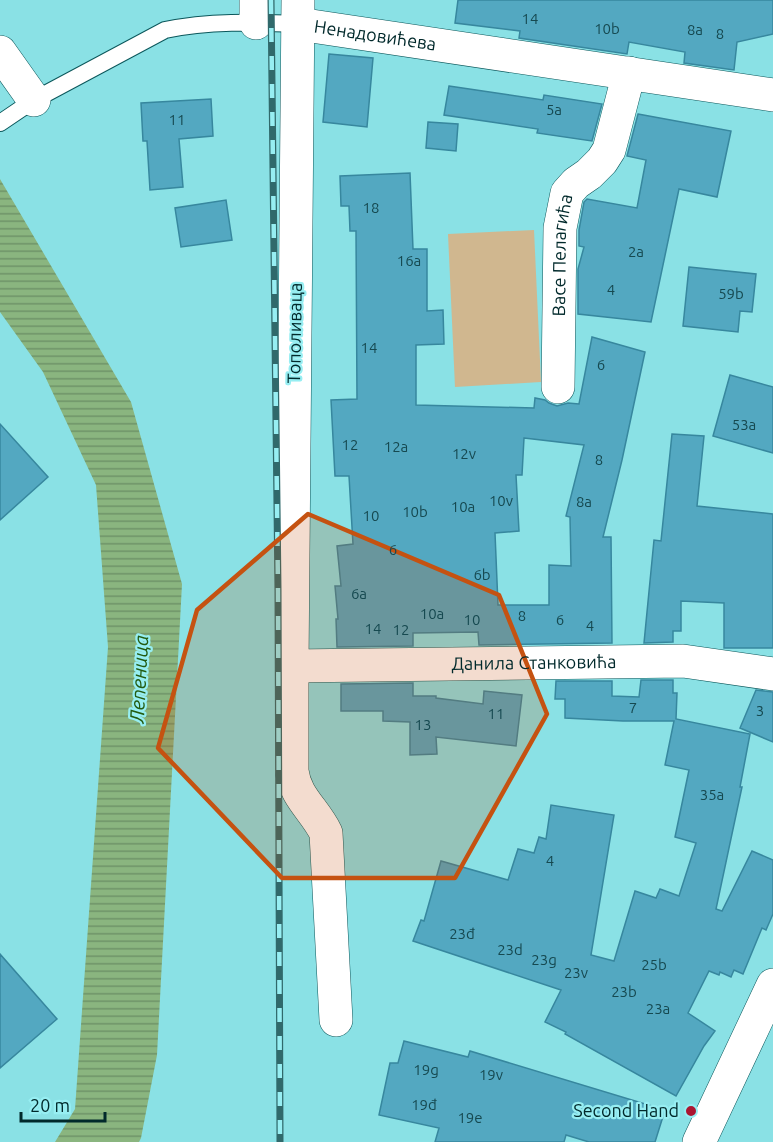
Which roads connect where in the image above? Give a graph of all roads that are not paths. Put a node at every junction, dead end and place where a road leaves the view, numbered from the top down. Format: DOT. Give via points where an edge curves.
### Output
graph roads {
  1 [pos="256,11"];
  2 [pos="298,12"];
  3 [pos="0,52"];
  4 [pos="629,74"];
  5 [pos="773,95"];
  6 [pos="28,104"];
  7 [pos="0,123"];
  8 [pos="558,387"];
  9 [pos="292,666"];
  10 [pos="773,674"];
  11 [pos="773,985"];
  12 [pos="336,1020"];
  13 [pos="699,1142"];
  1 -- 2 [label="lane, Ненадовићева"];
  1 -- 6 [label="lane, Ненадовићева" via="165,30"];
  2 -- 4 [label="street, Ненадовићева"];
  2 -- 9 [label="street, Тополиваца"];
  3 -- 6 [label="street"];
  4 -- 5 [label="street, Ненадовићева"];
  4 -- 8 [label="street, Васе Пелагића" via="609,150 567,193 560,228"];
  6 -- 7 [label="lane, Ненадовићева"];
  9 -- 10 [label="street, Данила Станковића" via="683,661"];
  9 -- 12 [label="street, Тополиваца" via="293,783 326,833"];
  11 -- 13 [label="street"];
}
